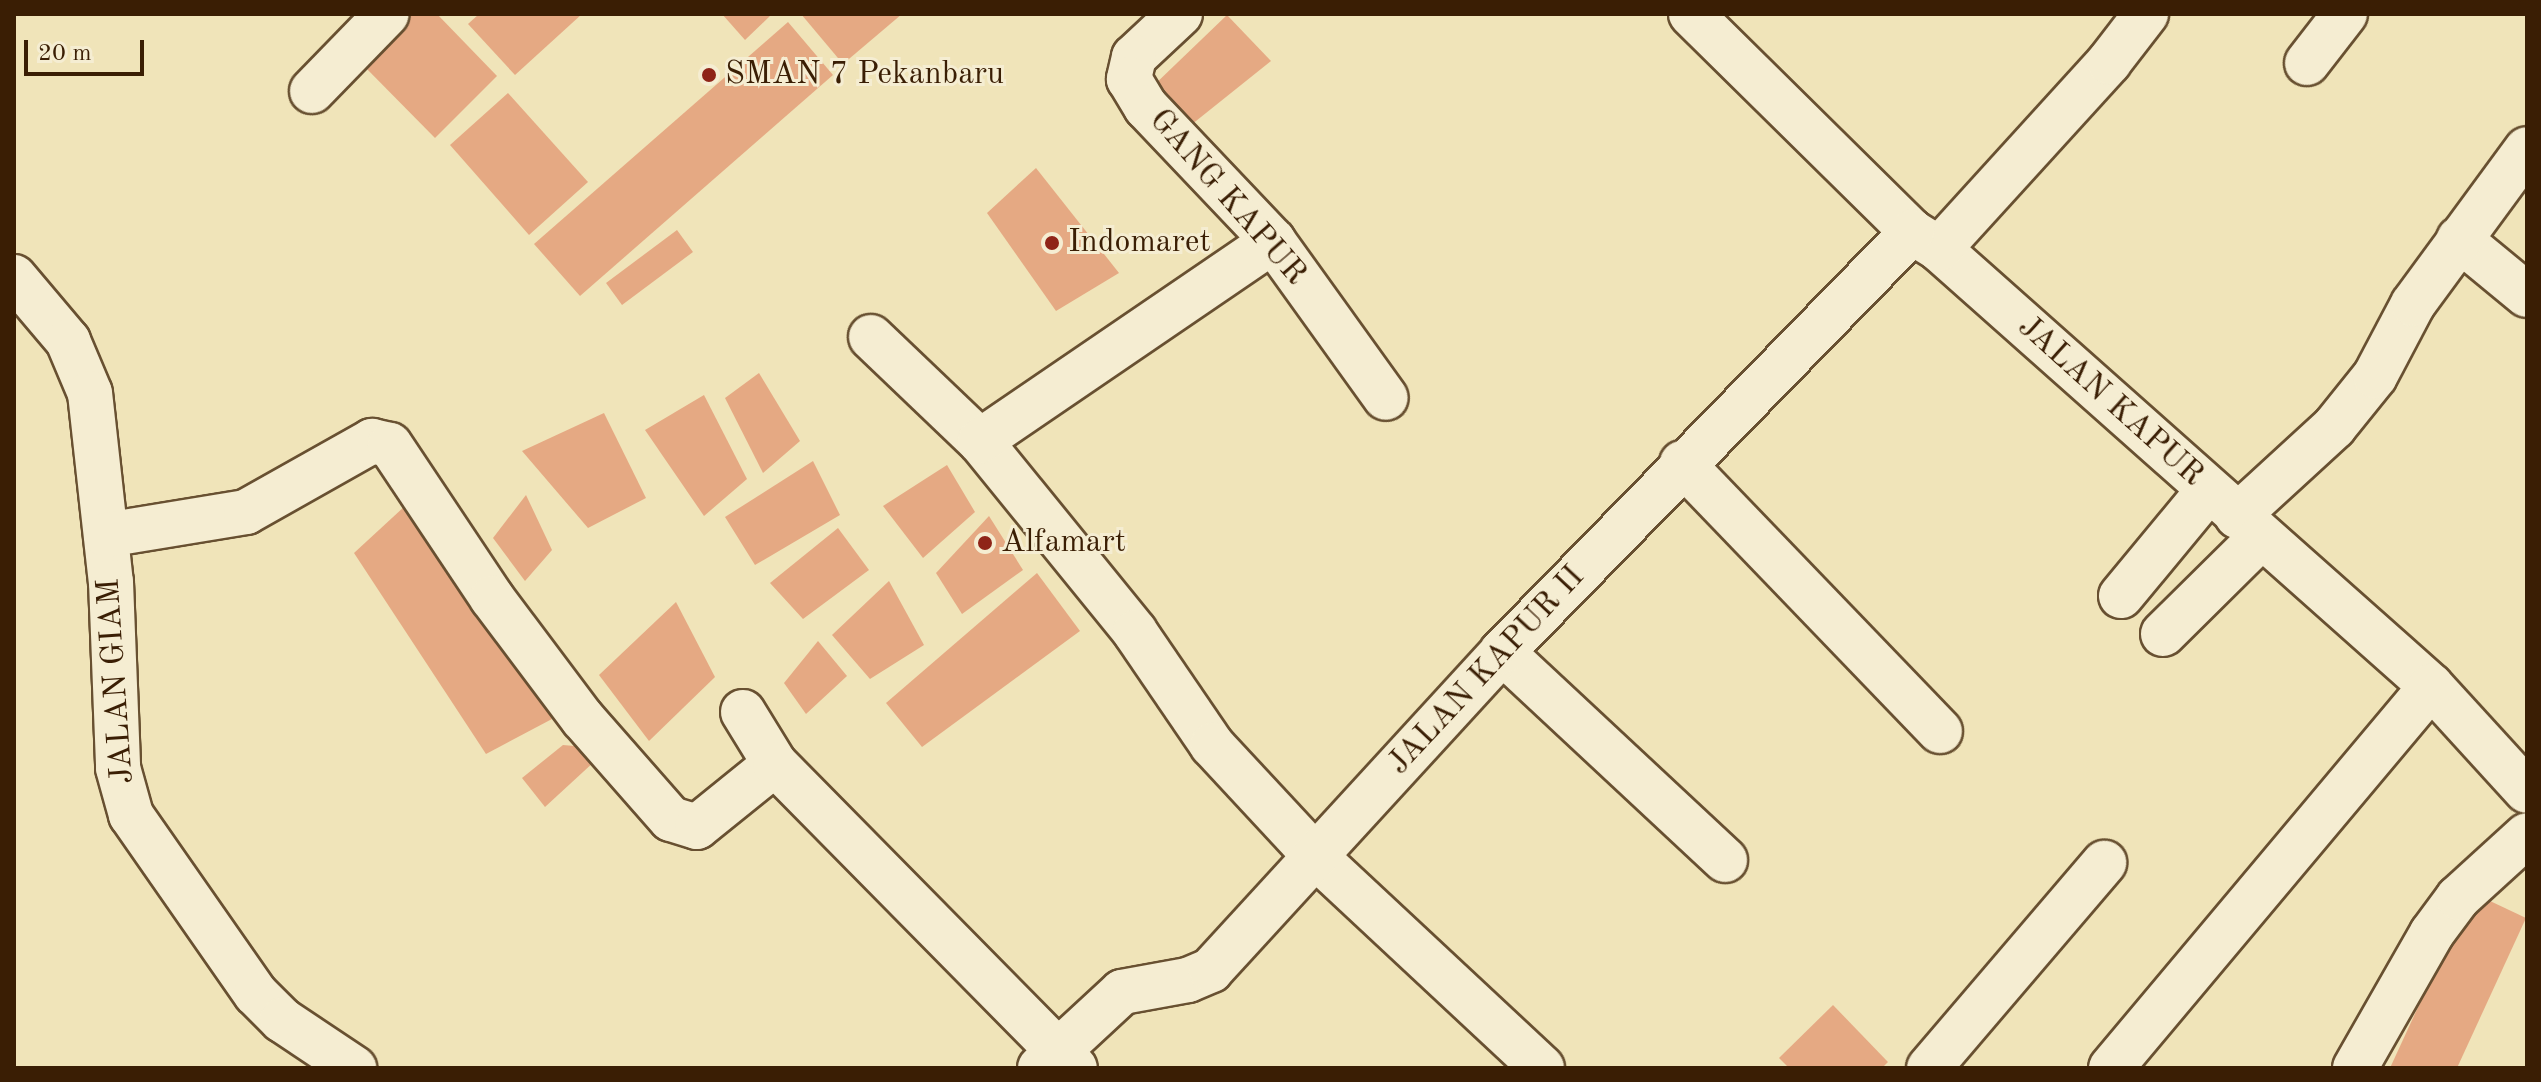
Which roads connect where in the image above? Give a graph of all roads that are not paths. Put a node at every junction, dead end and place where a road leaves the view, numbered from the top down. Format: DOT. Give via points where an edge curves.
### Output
graph roads {
  1 [pos="387,14"];
  2 [pos="1691,14"];
  3 [pos="2146,14"];
  4 [pos="2345,14"];
  5 [pos="1158,21"];
  6 [pos="2307,63"];
  7 [pos="312,91"];
  8 [pos="2527,149"];
  9 [pos="2459,239"];
  10 [pos="1273,241"];
  11 [pos="1926,241"];
  12 [pos="14,277"];
  13 [pos="2527,295"];
  14 [pos="871,337"];
  15 [pos="1386,398"];
  16 [pos="980,441"];
  17 [pos="1682,463"];
  18 [pos="2235,515"];
  19 [pos="106,535"];
  20 [pos="2121,596"];
  21 [pos="2163,634"];
  22 [pos="1502,652"];
  23 [pos="2431,686"];
  24 [pos="743,712"];
  25 [pos="1940,731"];
  26 [pos="775,764"];
  27 [pos="2527,791"];
  28 [pos="2527,835"];
  29 [pos="1316,857"];
  30 [pos="1725,860"];
  31 [pos="2104,863"];
  32 [pos="1058,1062"];
  33 [pos="342,1065"];
  34 [pos="1542,1068"];
  35 [pos="1929,1068"];
  36 [pos="2111,1068"];
  37 [pos="2355,1068"];
  1 -- 7 [label="street"];
  2 -- 11 [label="street, JALAN KAPUR"];
  3 -- 11 [label="street, JALAN KAPUR II" via="2109,62"];
  4 -- 6 [label="street"];
  5 -- 10 [label="street, GANG KAPUR" via="1134,57 1129,79 1146,107"];
  8 -- 9 [label="street"];
  9 -- 13 [label="street"];
  9 -- 18 [label="street" via="2406,316 2375,376 2334,427"];
  10 -- 15 [label="street, GANG KAPUR"];
  10 -- 16 [label="street"];
  11 -- 17 [label="street, JALAN KAPUR II"];
  11 -- 18 [label="street, JALAN KAPUR"];
  12 -- 19 [label="street, JALAN GIAM" via="48,315 81,366 90,393"];
  14 -- 16 [label="street"];
  16 -- 29 [label="street" via="1135,632 1212,745"];
  17 -- 22 [label="street, JALAN KAPUR II"];
  17 -- 25 [label="street"];
  18 -- 20 [label="street"];
  18 -- 21 [label="street"];
  18 -- 23 [label="street, JALAN KAPUR"];
  19 -- 26 [label="street" via="246,512 372,441 383,443 394,449 492,598 583,719 671,819 697,827"];
  19 -- 33 [label="street, JALAN GIAM" via="118,768 131,815 256,994"];
  22 -- 29 [label="street, JALAN KAPUR II"];
  22 -- 30 [label="street"];
  23 -- 27 [label="street, JALAN KAPUR"];
  23 -- 36 [label="street"];
  24 -- 26 [label="street"];
  26 -- 32 [label="street"];
  28 -- 37 [label="street" via="2458,898 2432,933"];
  29 -- 32 [label="street, JALAN KAPUR II" via="1211,970 1188,980 1122,992"];
  29 -- 34 [label="street"];
  31 -- 35 [label="street"];
}
